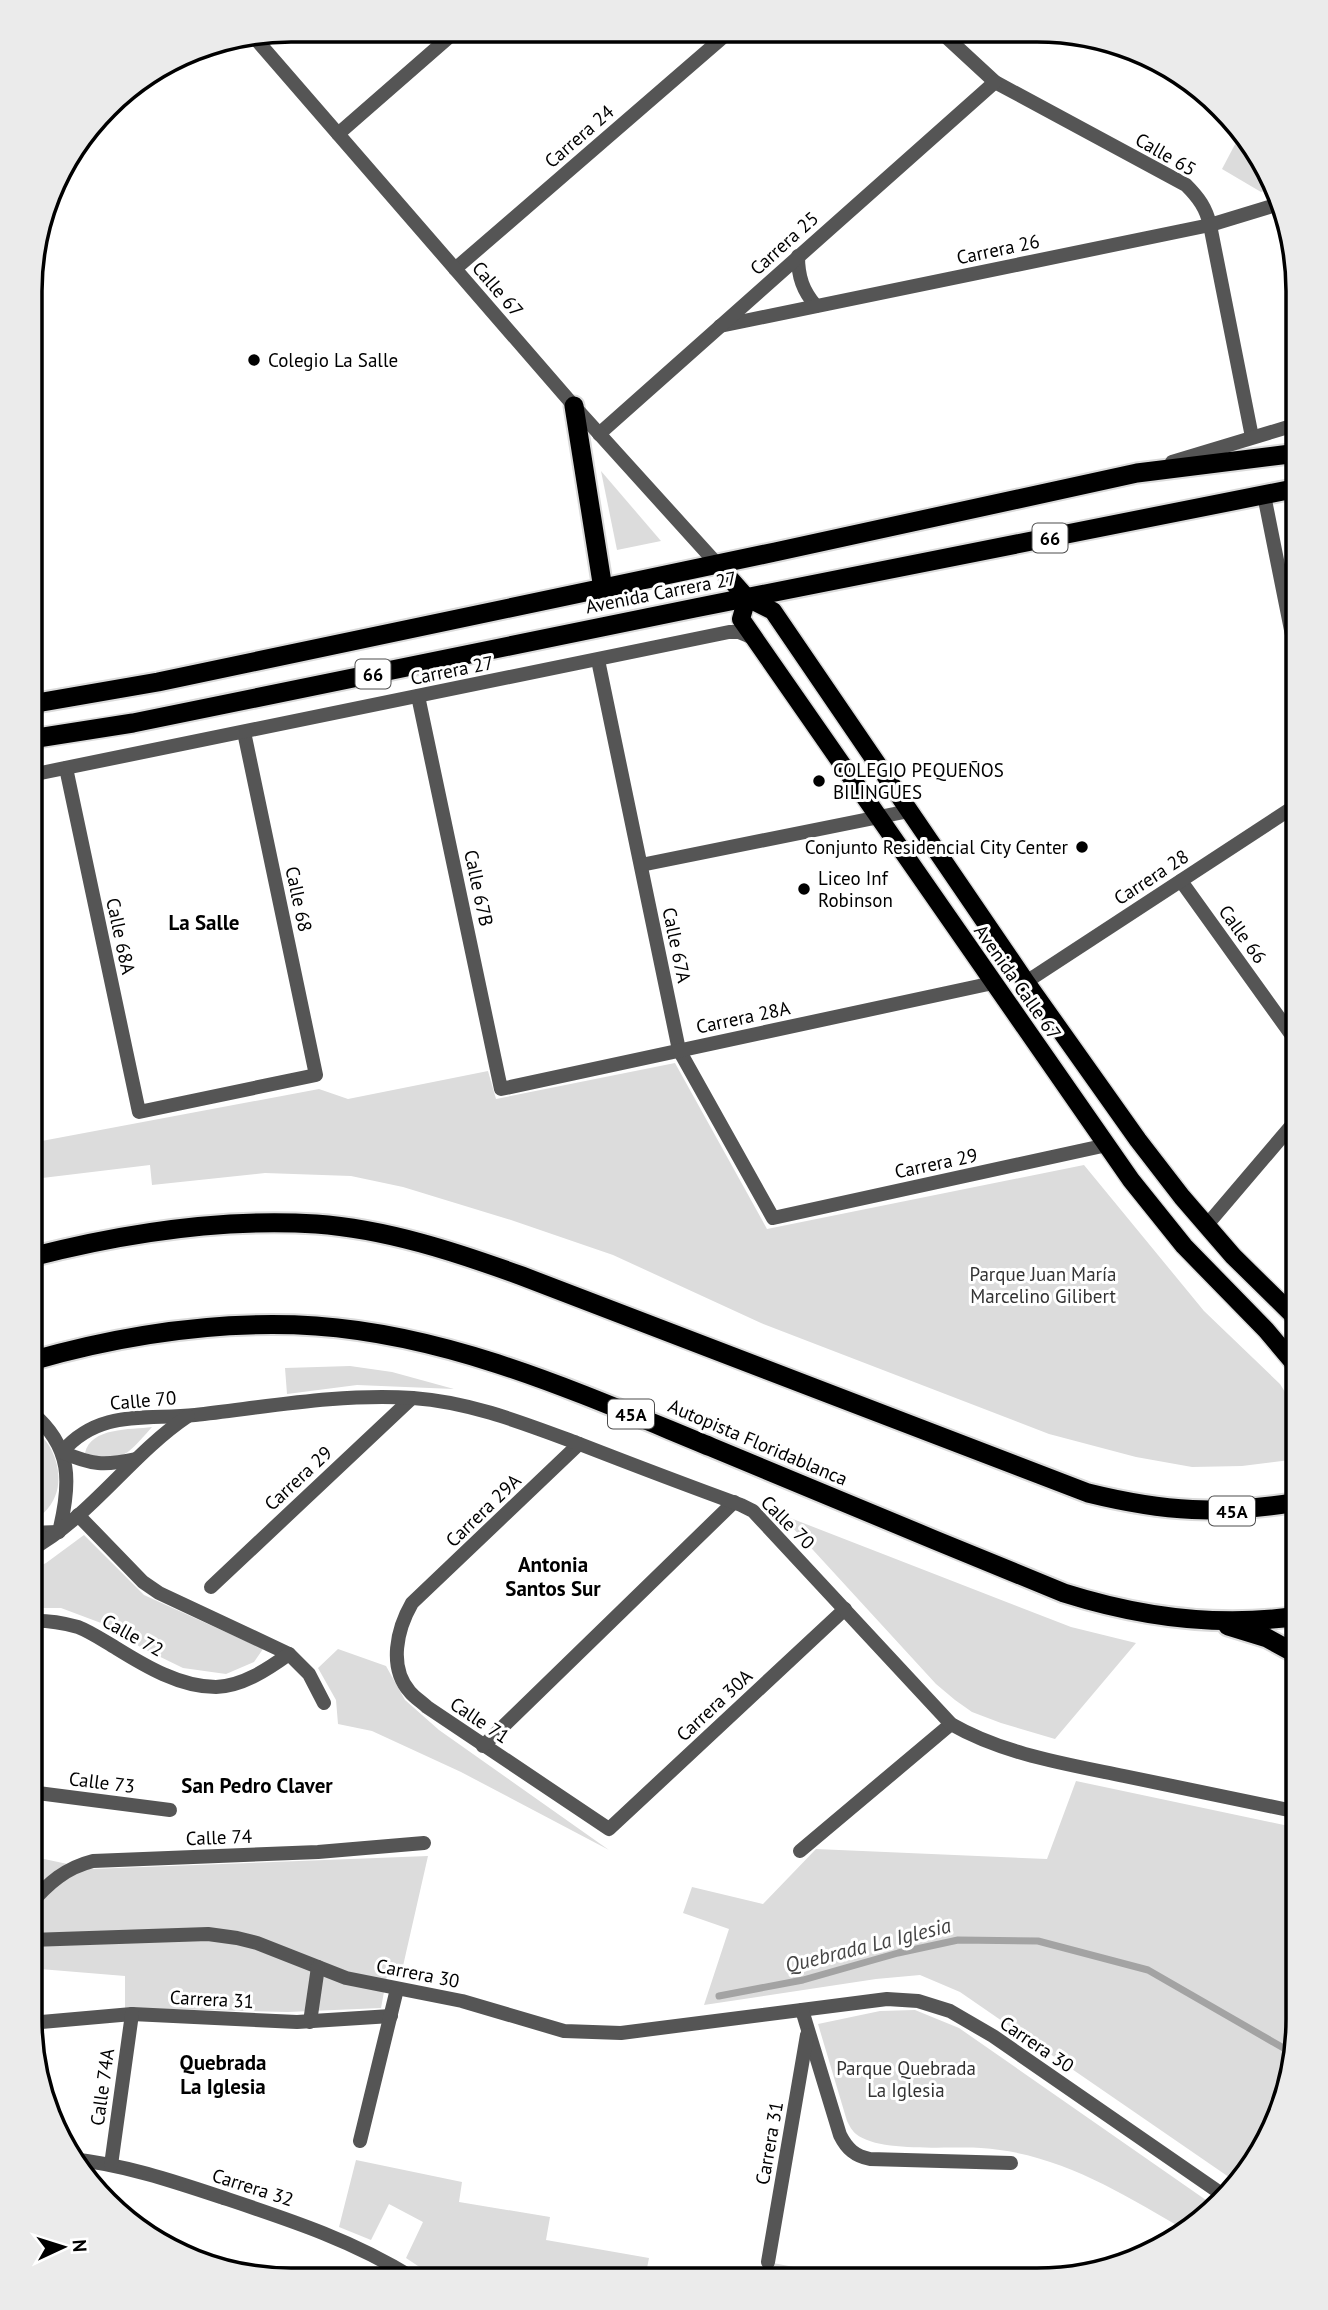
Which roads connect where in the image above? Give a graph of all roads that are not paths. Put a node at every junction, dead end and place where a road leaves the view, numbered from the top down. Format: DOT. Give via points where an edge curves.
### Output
graph roads {
  1 [pos="718,42"];
  2 [pos="952,42"];
  3 [pos="443,43"];
  4 [pos="260,44"];
  5 [pos="995,82"];
  6 [pos="338,134"];
  7 [pos="1271,206"];
  8 [pos="1210,225"];
  9 [pos="798,256"];
  10 [pos="455,269"];
  11 [pos="816,306"];
  12 [pos="720,326"];
  13 [pos="574,405"];
  14 [pos="1286,427"];
  15 [pos="599,434"];
  16 [pos="1252,437"];
  17 [pos="1286,454"];
  18 [pos="1136,473"];
  19 [pos="1286,490"];
  20 [pos="1264,495"];
  21 [pos="717,564"];
  22 [pos="603,589"];
  23 [pos="747,598"];
  24 [pos="1286,605"];
  25 [pos="756,639"];
  26 [pos="598,660"];
  27 [pos="418,696"];
  28 [pos="42,702"];
  29 [pos="244,732"];
  30 [pos="42,737"];
  31 [pos="66,768"];
  32 [pos="42,773"];
  33 [pos="909,811"];
  34 [pos="1286,812"];
  35 [pos="879,817"];
  36 [pos="641,865"];
  37 [pos="1181,881"];
  38 [pos="1026,982"];
  39 [pos="993,983"];
  40 [pos="1286,1027"];
  41 [pos="679,1050"];
  42 [pos="501,1089"];
  43 [pos="139,1112"];
  44 [pos="1286,1132"];
  45 [pos="1107,1145"];
  46 [pos="773,1219"];
  47 [pos="1206,1226"];
  48 [pos="42,1255"];
  49 [pos="1286,1308"];
  50 [pos="1286,1354"];
  51 [pos="42,1358"];
  52 [pos="412,1398"];
  53 [pos="189,1415"];
  54 [pos="42,1423"];
  55 [pos="579,1444"];
  56 [pos="62,1452"];
  57 [pos="136,1459"];
  58 [pos="734,1502"];
  59 [pos="1286,1504"];
  60 [pos="78,1516"];
  61 [pos="59,1532"];
  62 [pos="42,1533"];
  63 [pos="42,1543"];
  64 [pos="211,1587"];
  65 [pos="412,1603"];
  66 [pos="845,1609"];
  67 [pos="1286,1617"];
  68 [pos="42,1621"];
  69 [pos="1210,1621"];
  70 [pos="1286,1649"];
  71 [pos="289,1654"];
  72 [pos="324,1703"];
  73 [pos="951,1724"];
  74 [pos="483,1746"];
  75 [pos="42,1794"];
  76 [pos="1286,1809"];
  77 [pos="170,1810"];
  78 [pos="609,1829"];
  79 [pos="424,1843"];
  80 [pos="800,1851"];
  81 [pos="42,1891"];
  82 [pos="42,1940"];
  83 [pos="318,1967"];
  84 [pos="397,1989"];
  85 [pos="802,2010"];
  86 [pos="132,2014"];
  87 [pos="391,2016"];
  88 [pos="42,2022"];
  89 [pos="310,2022"];
  90 [pos="808,2030"];
  91 [pos="360,2141"];
  92 [pos="87,2161"];
  93 [pos="1011,2164"];
  94 [pos="111,2165"];
  95 [pos="1217,2191"];
  96 [pos="768,2262"];
  97 [pos="397,2268"];
  1 -- 10 [label="street, Carrera 24"];
  2 -- 5 [label="street, Calle 65"];
  3 -- 6 [label="street"];
  4 -- 6 [label="street, Calle 67"];
  5 -- 8 [label="street, Calle 65" via="1186,186 1202,203"];
  5 -- 9 [label="street, Carrera 25"];
  6 -- 10 [label="street, Calle 67"];
  7 -- 8 [label="street, Carrera 26"];
  8 -- 11 [label="street, Carrera 26"];
  8 -- 16 [label="street, Calle 65"];
  9 -- 11 [label="street" via="802,284"];
  9 -- 12 [label="street, Carrera 25"];
  10 -- 13 [label="street, Calle 67"];
  11 -- 12 [label="street, Carrera 26"];
  12 -- 15 [label="street, Carrera 25"];
  13 -- 15 [label="street, Calle 67"];
  13 -- 22 [label="highway"];
  14 -- 16 [label="street, Avenida Carrera 27"];
  15 -- 21 [label="street, Calle 67"];
  16 -- 18 [label="street, Avenida Carrera 27"];
  17 -- 18 [label="highway, Avenida Carrera 27 / 66"];
  18 -- 21 [label="highway, Avenida Carrera 27 / 66"];
  19 -- 20 [label="highway, Avenida Carrera 27 / 66"];
  20 -- 23 [label="highway, Avenida Carrera 27 / 66"];
  20 -- 24 [label="street"];
  21 -- 22 [label="highway, Avenida Carrera 27 / 66"];
  21 -- 23 [label="main road, Avenida Calle 67"];
  22 -- 28 [label="highway, Avenida Carrera 27 / 66"];
  23 -- 25 [label="main road, Avenida Calle 67" via="741,620"];
  23 -- 30 [label="highway, Avenida Carrera 27 / 66" via="133,723"];
  23 -- 33 [label="main road, Avenida Calle 67" via="773,611"];
  25 -- 26 [label="street, Carrera 27" via="729,632"];
  25 -- 35 [label="main road, Avenida Calle 67"];
  26 -- 27 [label="street, Carrera 27"];
  26 -- 36 [label="street, Calle 67A"];
  27 -- 29 [label="street, Carrera 27"];
  27 -- 42 [label="street, Calle 67B"];
  29 -- 31 [label="street, Carrera 27"];
  29 -- 43 [label="street, Calle 68" via="316,1075"];
  31 -- 32 [label="street, Carrera 27"];
  31 -- 43 [label="street, Calle 68A"];
  33 -- 35 [label="street"];
  33 -- 38 [label="main road, Avenida Calle 67"];
  34 -- 37 [label="street, Carrera 28"];
  35 -- 36 [label="street"];
  35 -- 39 [label="main road, Avenida Calle 67"];
  36 -- 41 [label="street, Calle 67A"];
  37 -- 38 [label="street, Carrera 28"];
  37 -- 40 [label="street, Calle 66"];
  38 -- 47 [label="main road, Avenida Calle 67" via="1138,1140"];
  39 -- 41 [label="street, Carrera 28A"];
  39 -- 45 [label="main road, Avenida Calle 67"];
  41 -- 42 [label="street, Carrera 28A"];
  41 -- 46 [label="street, Calle 67A"];
  44 -- 47 [label="street"];
  45 -- 46 [label="street, Carrera 29"];
  45 -- 50 [label="main road, Avenida Calle 67" via="1184,1246"];
  47 -- 49 [label="main road, Avenida Calle 67"];
  48 -- 59 [label="highway, 45A" via="212,1224 318,1224 372,1233 464,1255 522,1276 1088,1493 1198,1511"];
  51 -- 69 [label="highway, Autopista Floridablanca / 45A" via="164,1333 244,1326 317,1326 412,1341 488,1360 577,1392 1064,1593 1143,1614"];
  52 -- 53 [label="street, Calle 70" via="349,1398"];
  52 -- 55 [label="street, Calle 70" via="489,1412"];
  52 -- 64 [label="street, Carrera 29"];
  53 -- 56 [label="street, Calle 70" via="104,1422"];
  53 -- 57 [label="street, Calle 70"];
  54 -- 56 [label="street"];
  55 -- 58 [label="street, Calle 70"];
  55 -- 65 [label="street, Carrera 29A"];
  56 -- 57 [label="street" via="97,1465"];
  56 -- 61 [label="street" via="67,1474"];
  57 -- 60 [label="street, Calle 70"];
  58 -- 66 [label="street, Calle 70" via="762,1519"];
  58 -- 74 [label="street"];
  60 -- 61 [label="street, Calle 70"];
  60 -- 71 [label="street" via="159,1593"];
  61 -- 62 [label="street"];
  61 -- 63 [label="street"];
  65 -- 74 [label="street, Calle 71" via="402,1621 398,1645 397,1661 405,1684 427,1707"];
  66 -- 73 [label="street, Calle 70"];
  66 -- 78 [label="street, Carrera 30A"];
  67 -- 69 [label="highway, Autopista Floridablanca / 45A"];
  68 -- 71 [label="street, Calle 72" via="80,1628 165,1675 216,1687 259,1674"];
  69 -- 70 [label="highway" via="1267,1638"];
  71 -- 72 [label="street" via="309,1674"];
  73 -- 76 [label="street, Calle 70" via="994,1745 1059,1762"];
  73 -- 80 [label="street"];
  74 -- 78 [label="street, Calle 71"];
  75 -- 77 [label="street, Calle 73"];
  79 -- 81 [label="street, Calle 74" via="93,1861 67,1870"];
  82 -- 83 [label="street, Carrera 30" via="208,1934 257,1943"];
  83 -- 84 [label="street, Carrera 30"];
  83 -- 89 [label="street"];
  84 -- 85 [label="street, Carrera 30" via="581,2033 621,2033"];
  84 -- 87 [label="street"];
  85 -- 90 [label="street"];
  85 -- 95 [label="street, Carrera 30" via="887,1999 918,2001 950,2011"];
  86 -- 88 [label="street, Carrera 31"];
  86 -- 89 [label="street, Carrera 31"];
  86 -- 94 [label="street, Calle 74A"];
  87 -- 89 [label="street, Carrera 31"];
  87 -- 91 [label="street"];
  90 -- 93 [label="street" via="840,2135 850,2151 870,2159"];
  90 -- 96 [label="street, Carrera 31"];
  92 -- 94 [label="street, Carrera 32"];
  94 -- 97 [label="street, Carrera 32" via="310,2226"];
}
